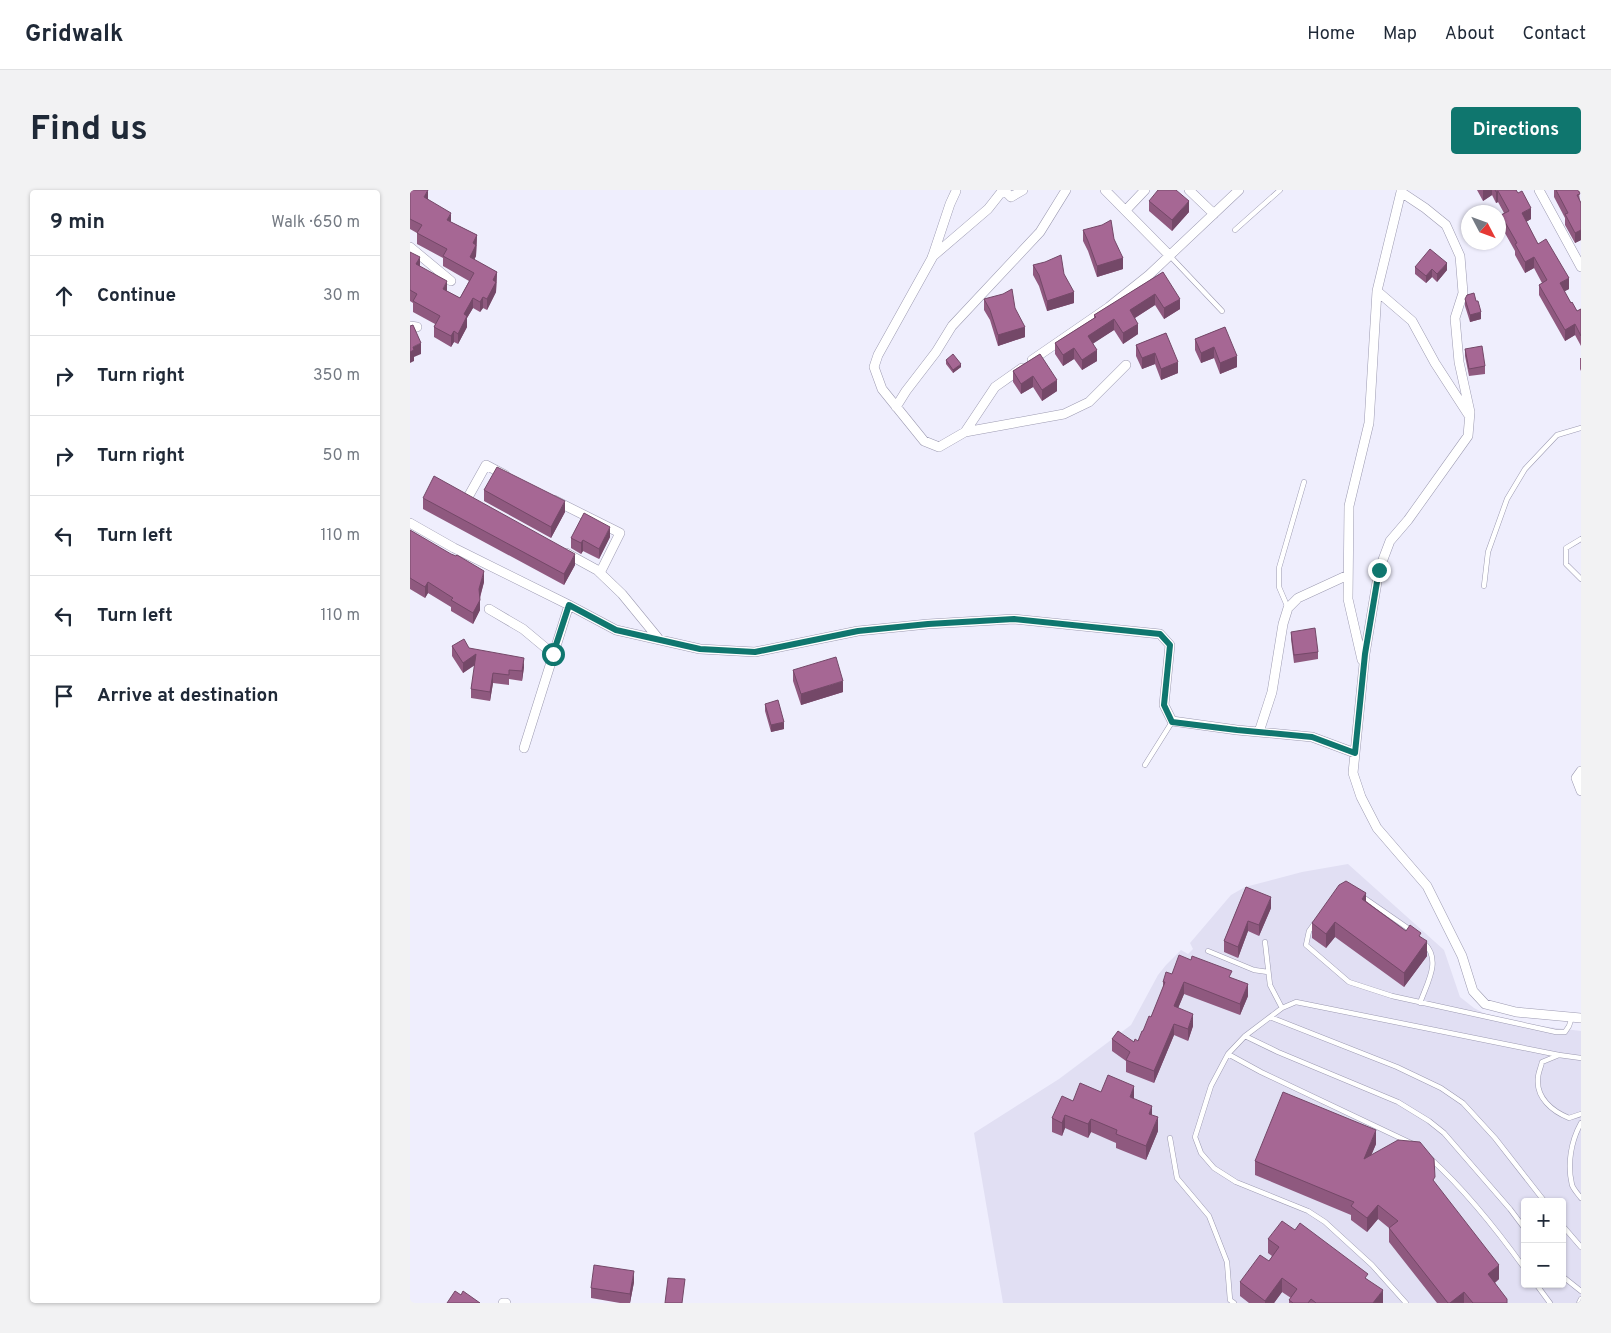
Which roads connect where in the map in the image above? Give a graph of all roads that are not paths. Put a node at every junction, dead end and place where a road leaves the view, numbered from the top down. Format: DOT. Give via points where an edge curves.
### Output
graph roads {
  1 [pos="956,190"];
  2 [pos="1003,190"];
  3 [pos="1023,190"];
  4 [pos="1066,190"];
  5 [pos="1105,190"];
  6 [pos="1145,190"];
  7 [pos="1189,190"];
  8 [pos="1239,190"];
  9 [pos="1280,190"];
  10 [pos="1538,190"];
  11 [pos="1401,191"];
  12 [pos="1126,210"];
  13 [pos="1214,214"];
  14 [pos="1235,230"];
  15 [pos="410,247"];
  16 [pos="1169,255"];
  17 [pos="932,258"];
  18 [pos="1581,267"];
  19 [pos="450,282"];
  20 [pos="1377,291"];
  21 [pos="1222,311"];
  22 [pos="1126,365"];
  23 [pos="896,407"];
  24 [pos="1470,416"];
  25 [pos="1581,428"];
  26 [pos="965,432"];
  27 [pos="511,478"];
  28 [pos="1304,482"];
  29 [pos="544,495"];
  30 [pos="476,503"];
  31 [pos="410,522"];
  32 [pos="1581,539"];
  33 [pos="554,546"];
  34 [pos="600,573"];
  35 [pos="1348,575"];
  36 [pos="1581,578"];
  37 [pos="1484,586"];
  38 [pos="569,605"];
  39 [pos="1288,608"];
  40 [pos="489,609"];
  41 [pos="658,638"];
  42 [pos="553,654"];
  43 [pos="1364,667"];
  44 [pos="1172,722"];
  45 [pos="1259,732"];
  46 [pos="524,748"];
  47 [pos="1355,753"];
  48 [pos="1145,765"];
  49 [pos="1581,771"];
  50 [pos="1581,791"];
  51 [pos="1362,896"];
  52 [pos="1315,923"];
  53 [pos="1414,933"];
  54 [pos="1420,938"];
  55 [pos="1265,942"];
  56 [pos="1208,951"];
  57 [pos="1268,972"];
  58 [pos="1420,1002"];
  59 [pos="1282,1008"];
  60 [pos="1270,1017"];
  61 [pos="1576,1018"];
  62 [pos="1245,1036"];
  63 [pos="1228,1054"];
  64 [pos="1559,1055"];
  65 [pos="1581,1058"];
  66 [pos="1581,1114"];
  67 [pos="1581,1123"];
  68 [pos="1170,1138"];
  69 [pos="1416,1146"];
  70 [pos="1428,1156"];
  71 [pos="1542,1198"];
  72 [pos="1581,1198"];
  73 [pos="1521,1224"];
  74 [pos="1566,1230"];
  75 [pos="1581,1247"];
  76 [pos="1521,1264"];
  77 [pos="1566,1279"];
  78 [pos="1539,1288"];
  79 [pos="1581,1291"];
  80 [pos="1581,1299"];
  81 [pos="1234,1303"];
  82 [pos="1406,1303"];
  83 [pos="1550,1303"];
  84 [pos="1579,1303"];
  1 -- 17 [label="street"];
  2 -- 3 [label="street" via="1011,196"];
  2 -- 17 [label="street" via="988,209"];
  4 -- 23 [label="street" via="1040,232 952,326"];
  5 -- 12 [label="street"];
  6 -- 12 [label="street"];
  7 -- 13 [label="street"];
  8 -- 13 [label="street"];
  9 -- 14 [label="lane"];
  10 -- 18 [label="street"];
  11 -- 20 [label="street"];
  11 -- 24 [label="street" via="1446,225 1460,256 1463,293 1455,318 1459,362"];
  12 -- 16 [label="street"];
  13 -- 16 [label="street"];
  15 -- 19 [label="street"];
  16 -- 21 [label="lane"];
  16 -- 26 [label="street" via="1109,307 995,387"];
  17 -- 23 [label="street" via="874,367 882,389"];
  20 -- 24 [label="street" via="1412,321"];
  20 -- 35 [label="street" via="1370,424 1349,506"];
  22 -- 26 [label="street" via="1089,402 1064,414"];
  23 -- 26 [label="street" via="924,441 939,447"];
  24 -- 43 [label="street" via="1468,436 1390,541 1379,570"];
  25 -- 37 [label="lane" via="1557,435 1525,469 1507,499 1488,552"];
  27 -- 30 [label="street" via="486,465 464,497"];
  28 -- 39 [label="lane" via="1279,568 1279,588"];
  29 -- 34 [label="street" via="620,533"];
  31 -- 38 [label="street" via="454,548"];
  32 -- 36 [label="lane" via="1566,548 1566,564"];
  33 -- 34 [label="street"];
  34 -- 41 [label="street"];
  35 -- 39 [label="street" via="1298,598"];
  35 -- 43 [label="street" via="1348,600"];
  38 -- 41 [label="street" via="616,630"];
  38 -- 42 [label="street"];
  39 -- 45 [label="street" via="1272,692"];
  40 -- 42 [label="street" via="523,629"];
  41 -- 44 [label="street" via="700,649 755,652 858,631 1014,619 1160,634 1170,645 1164,705"];
  42 -- 46 [label="street"];
  43 -- 47 [label="street"];
  44 -- 45 [label="street"];
  44 -- 48 [label="lane"];
  45 -- 47 [label="street" via="1312,737"];
  47 -- 61 [label="street" via="1353,773 1360,797 1377,828 1427,886 1462,956 1472,991 1485,1004 1516,1012"];
  49 -- 50 [label="street" via="1576,778"];
  51 -- 53 [label="lane"];
  52 -- 58 [label="lane" via="1309,931 1306,945 1349,982"];
  54 -- 58 [label="lane" via="1431,949 1433,968"];
  55 -- 57 [label="lane"];
  56 -- 57 [label="lane" via="1254,970"];
  57 -- 59 [label="lane" via="1270,985"];
  58 -- 61 [label="lane" via="1556,1032 1565,1032"];
  59 -- 60 [label="lane"];
  59 -- 64 [label="lane" via="1296,1002"];
  60 -- 62 [label="lane"];
  60 -- 71 [label="lane" via="1397,1067 1464,1103"];
  62 -- 63 [label="lane"];
  62 -- 73 [label="lane" via="1398,1102 1429,1121 1444,1133"];
  63 -- 69 [label="lane"];
  63 -- 82 [label="lane" via="1211,1086 1198,1122 1195,1136 1201,1153 1214,1168 1236,1182 1308,1211 1325,1222 1372,1265"];
  64 -- 65 [label="lane"];
  64 -- 66 [label="lane" via="1542,1062 1538,1079 1541,1097 1568,1118"];
  67 -- 72 [label="lane" via="1574,1135 1569,1159 1572,1187"];
  68 -- 81 [label="lane" via="1177,1178 1209,1216 1227,1262 1230,1300"];
  70 -- 76 [label="lane" via="1480,1212"];
  74 -- 75 [label="lane"];
  77 -- 79 [label="lane"];
  78 -- 83 [label="lane"];
  80 -- 84 [label="lane"];
}
